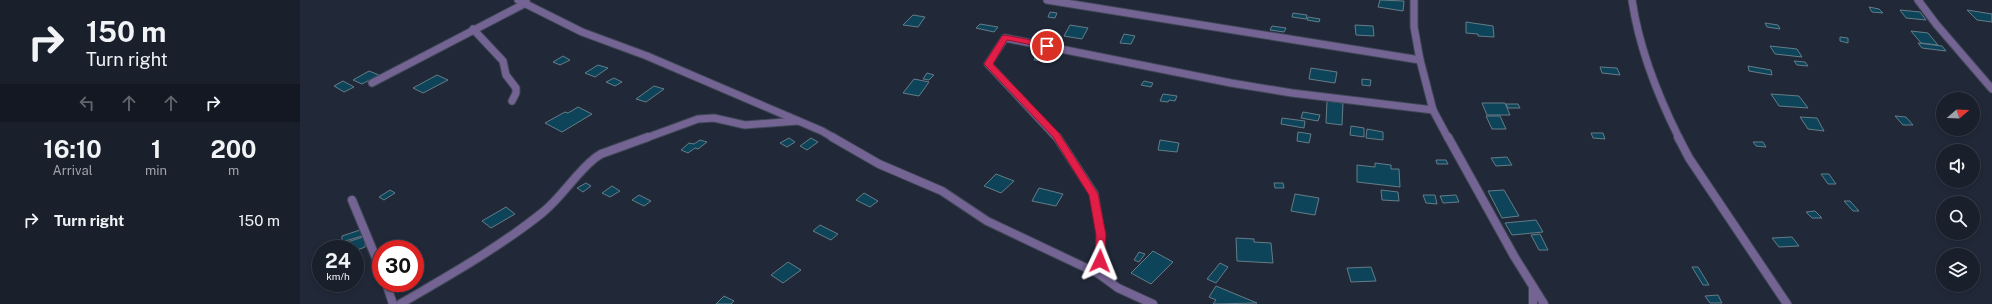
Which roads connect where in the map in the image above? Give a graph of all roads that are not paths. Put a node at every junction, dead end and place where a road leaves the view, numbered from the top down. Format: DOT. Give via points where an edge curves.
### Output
graph roads {
  1 [pos="1047,0"];
  2 [pos="1414,0"];
  3 [pos="1632,0"];
  4 [pos="1918,0"];
  5 [pos="523,1"];
  6 [pos="473,29"];
  7 [pos="1420,60"];
  8 [pos="372,83"];
  9 [pos="1992,89"];
  10 [pos="512,101"];
  11 [pos="1433,110"];
  12 [pos="799,121"];
  13 [pos="352,200"];
  14 [pos="372,248"];
  15 [pos="1099,274"];
  16 [pos="1533,288"];
  17 [pos="389,292"];
  18 [pos="393,304"];
  19 [pos="400,304"];
  20 [pos="1153,304"];
  21 [pos="1533,304"];
  22 [pos="1544,304"];
  23 [pos="1788,304"];
  1 -- 7 [label="street"];
  2 -- 7 [label="street" via="1414,27"];
  3 -- 23 [label="street" via="1636,28 1649,68 1689,158"];
  4 -- 9 [label="street"];
  5 -- 6 [label="street"];
  5 -- 12 [label="street" via="582,32 647,56"];
  6 -- 8 [label="street"];
  6 -- 10 [label="street" via="503,61 506,75 516,88"];
  7 -- 11 [label="street"];
  11 -- 15 [label="street" via="1231,83 1005,38 988,64 1056,136 1094,194 1101,235"];
  11 -- 16 [label="street"];
  12 -- 15 [label="street" via="828,134 879,164 942,191 987,221"];
  12 -- 19 [label="street" via="745,125 714,118 698,119 601,154 588,163 562,195 539,215 473,261"];
  13 -- 14 [label="street"];
  15 -- 20 [label="street" via="1118,288"];
  16 -- 21 [label="street"];
  16 -- 22 [label="street"];
  17 -- 18 [label="street"];
}
